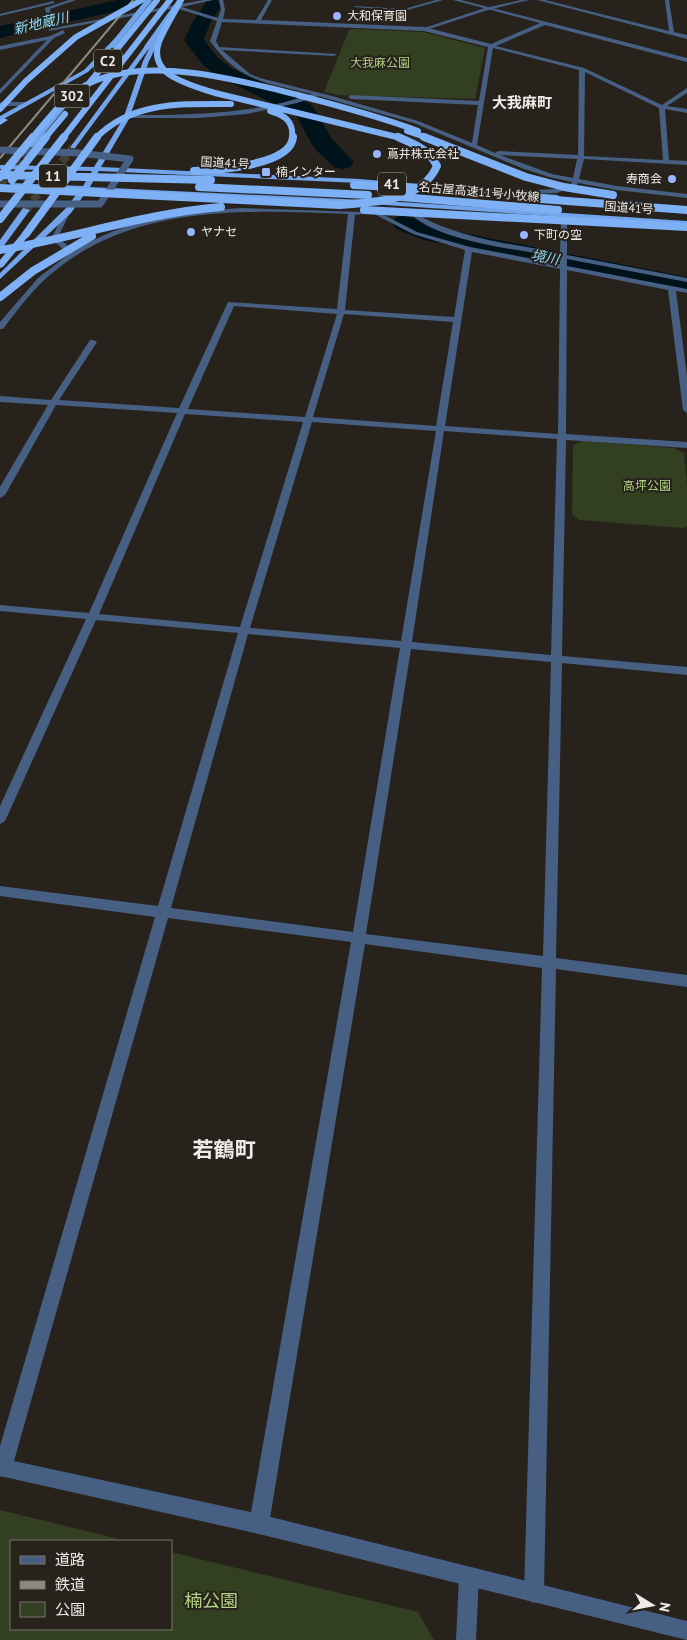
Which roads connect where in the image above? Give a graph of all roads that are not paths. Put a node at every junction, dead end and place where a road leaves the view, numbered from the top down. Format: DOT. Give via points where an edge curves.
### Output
graph roads {
  1 [pos="60,0"];
  2 [pos="73,0"];
  3 [pos="142,0"];
  4 [pos="149,0"];
  5 [pos="157,0"];
  6 [pos="181,0"];
  7 [pos="211,0"];
  8 [pos="221,0"];
  9 [pos="270,0"];
  10 [pos="441,0"];
  11 [pos="456,0"];
  12 [pos="527,0"];
  13 [pos="539,0"];
  14 [pos="667,0"];
  15 [pos="172,3"];
  16 [pos="356,7"];
  17 [pos="487,9"];
  18 [pos="0,15"];
  19 [pos="126,16"];
  20 [pos="219,20"];
  21 [pos="258,21"];
  22 [pos="545,23"];
  23 [pos="424,30"];
  24 [pos="672,34"];
  25 [pos="52,37"];
  26 [pos="687,37"];
  27 [pos="112,45"];
  28 [pos="492,46"];
  29 [pos="150,47"];
  30 [pos="0,48"];
  31 [pos="218,48"];
  32 [pos="334,54"];
  33 [pos="50,60"];
  34 [pos="687,60"];
  35 [pos="158,63"];
  36 [pos="582,69"];
  37 [pos="7,76"];
  38 [pos="14,76"];
  39 [pos="30,89"];
  40 [pos="687,90"];
  41 [pos="0,92"];
  42 [pos="318,94"];
  43 [pos="330,97"];
  44 [pos="397,99"];
  45 [pos="25,100"];
  46 [pos="481,103"];
  47 [pos="0,104"];
  48 [pos="662,107"];
  49 [pos="0,109"];
  50 [pos="687,111"];
  51 [pos="391,114"];
  52 [pos="126,117"];
  53 [pos="0,119"];
  54 [pos="0,123"];
  55 [pos="32,146"];
  56 [pos="73,147"];
  57 [pos="453,147"];
  58 [pos="474,147"];
  59 [pos="0,150"];
  60 [pos="488,153"];
  61 [pos="580,157"];
  62 [pos="666,162"];
  63 [pos="687,163"];
  64 [pos="0,167"];
  65 [pos="97,169"];
  66 [pos="0,179"];
  67 [pos="575,181"];
  68 [pos="88,184"];
  69 [pos="511,193"];
  70 [pos="0,194"];
  71 [pos="687,196"];
  72 [pos="687,203"];
  73 [pos="0,204"];
  74 [pos="687,209"];
  75 [pos="26,210"];
  76 [pos="68,211"];
  77 [pos="352,212"];
  78 [pos="378,214"];
  79 [pos="416,216"];
  80 [pos="620,218"];
  81 [pos="0,219"];
  82 [pos="687,221"];
  83 [pos="123,222"];
  84 [pos="564,223"];
  85 [pos="588,225"];
  86 [pos="687,229"];
  87 [pos="0,245"];
  88 [pos="469,249"];
  89 [pos="0,250"];
  90 [pos="73,254"];
  91 [pos="562,262"];
  92 [pos="0,265"];
  93 [pos="0,277"];
  94 [pos="687,280"];
  95 [pos="672,288"];
  96 [pos="687,291"];
  97 [pos="0,297"];
  98 [pos="341,312"];
  99 [pos="459,320"];
  100 [pos="0,327"];
  101 [pos="93,342"];
  102 [pos="0,399"];
  103 [pos="53,403"];
  104 [pos="687,410"];
  105 [pos="182,412"];
  106 [pos="309,420"];
  107 [pos="441,428"];
  108 [pos="562,436"];
  109 [pos="687,445"];
  110 [pos="0,494"];
  111 [pos="0,608"];
  112 [pos="93,616"];
  113 [pos="244,631"];
  114 [pos="406,644"];
  115 [pos="556,658"];
  116 [pos="687,671"];
  117 [pos="0,819"];
  118 [pos="0,891"];
  119 [pos="162,913"];
  120 [pos="359,938"];
  121 [pos="548,962"];
  122 [pos="687,981"];
  123 [pos="1,1467"];
  124 [pos="259,1524"];
  125 [pos="469,1578"];
  126 [pos="534,1594"];
  127 [pos="687,1631"];
  128 [pos="466,1640"];
  1 -- 18 [label="street"];
  2 -- 19 [label="street" via="46,8 51,30"];
  3 -- 33 [label="highway, bridge" via="76,37"];
  4 -- 27 [label="highway, bridge"];
  5 -- 70 [label="highway, C2, bridge"];
  6 -- 29 [label="highway, bridge"];
  6 -- 35 [label="highway, bridge" via="157,50"];
  7 -- 15 [label="street"];
  8 -- 20 [label="street" via="223,10"];
  9 -- 21 [label="street"];
  10 -- 16 [label="street" via="404,10"];
  11 -- 17 [label="street"];
  12 -- 17 [label="street"];
  13 -- 24 [label="street"];
  14 -- 24 [label="street"];
  15 -- 19 [label="street"];
  15 -- 20 [label="street"];
  15 -- 81 [label="highway, C2, bridge"];
  17 -- 22 [label="street"];
  17 -- 23 [label="street"];
  19 -- 25 [label="street"];
  20 -- 21 [label="street"];
  20 -- 31 [label="street" via="213,41"];
  21 -- 23 [label="street"];
  22 -- 28 [label="street"];
  22 -- 34 [label="street"];
  23 -- 28 [label="street"];
  24 -- 26 [label="street"];
  25 -- 30 [label="street"];
  25 -- 38 [label="street"];
  27 -- 45 [label="highway" via="86,71"];
  27 -- 55 [label="highway, 302"];
  28 -- 36 [label="street"];
  28 -- 46 [label="street"];
  29 -- 52 [label="highway"];
  29 -- 56 [label="highway, 302"];
  31 -- 32 [label="street"];
  31 -- 42 [label="street" via="248,75"];
  33 -- 39 [label="highway, bridge"];
  33 -- 49 [label="highway, bridge"];
  35 -- 57 [label="highway, bridge" via="172,74 193,82 374,121"];
  35 -- 66 [label="highway, bridge" via="168,74 201,89 395,136 426,150 434,158 436,171 426,184 401,196 339,205"];
  36 -- 48 [label="street"];
  36 -- 61 [label="street"];
  37 -- 38 [label="street"];
  38 -- 41 [label="street"];
  40 -- 48 [label="street"];
  42 -- 43 [label="street"];
  42 -- 52 [label="street" via="286,105 230,115"];
  43 -- 44 [label="street"];
  43 -- 51 [label="street"];
  44 -- 46 [label="street"];
  44 -- 51 [label="street"];
  45 -- 47 [label="street"];
  45 -- 53 [label="highway"];
  45 -- 54 [label="highway"];
  46 -- 58 [label="street"];
  48 -- 50 [label="street"];
  48 -- 62 [label="street"];
  51 -- 58 [label="street"];
  52 -- 65 [label="highway"];
  57 -- 66 [label="highway, bridge" via="385,119 235,79 194,72 144,72 96,81 73,92 55,109"];
  57 -- 72 [label="highway, bridge" via="545,183"];
  58 -- 60 [label="street"];
  59 -- 73 [label="street, bridge" via="130,159 100,204"];
  60 -- 61 [label="street"];
  60 -- 67 [label="street" via="526,168"];
  61 -- 62 [label="street"];
  61 -- 67 [label="street"];
  62 -- 63 [label="street"];
  64 -- 65 [label="highway, 国道41号 / 41"];
  65 -- 68 [label="highway"];
  65 -- 69 [label="highway, 国道41号 / 41" via="359,181"];
  66 -- 68 [label="highway, 国道41号 / 41"];
  66 -- 74 [label="highway, 名古屋高速11号小牧線 / 11, bridge" via="352,184"];
  66 -- 82 [label="highway, 名古屋高速11号小牧線 / 11, bridge" via="344,193"];
  66 -- 92 [label="highway, bridge" via="38,171 47,171 56,171 65,171 74,171 93,171 154,172 238,167 274,157 292,143 294,133 292,125 275,112 226,103 156,107 118,119 97,137 75,167 70,174 26,234"];
  67 -- 69 [label="street" via="564,190"];
  67 -- 71 [label="street"];
  68 -- 76 [label="highway"];
  68 -- 80 [label="highway, 国道41号 / 41"];
  69 -- 74 [label="highway, 国道41号 / 41"];
  75 -- 87 [label="highway"];
  76 -- 90 [label="street" via="56,240"];
  76 -- 93 [label="highway"];
  77 -- 78 [label="street"];
  77 -- 90 [label="street" via="212,211 111,235"];
  77 -- 98 [label="street"];
  78 -- 79 [label="street"];
  78 -- 88 [label="street" via="415,233"];
  79 -- 84 [label="street"];
  79 -- 91 [label="street" via="437,228"];
  80 -- 82 [label="highway, 国道41号 / 41"];
  80 -- 85 [label="street"];
  83 -- 86 [label="highway, bridge" via="174,211 241,206 348,209"];
  83 -- 89 [label="highway, bridge" via="34,245"];
  83 -- 97 [label="highway, bridge" via="69,248"];
  84 -- 85 [label="street"];
  84 -- 91 [label="street"];
  85 -- 86 [label="street"];
  88 -- 91 [label="street"];
  88 -- 99 [label="street"];
  90 -- 100 [label="street" via="38,282"];
  91 -- 94 [label="street"];
  91 -- 95 [label="street"];
  91 -- 108 [label="street"];
  95 -- 96 [label="street"];
  95 -- 104 [label="street"];
  98 -- 99 [label="street"];
  98 -- 105 [label="street" via="231,304"];
  98 -- 106 [label="street"];
  99 -- 107 [label="street"];
  101 -- 103 [label="street"];
  102 -- 103 [label="street"];
  103 -- 105 [label="street"];
  103 -- 110 [label="street"];
  105 -- 106 [label="street"];
  105 -- 112 [label="street"];
  106 -- 107 [label="street"];
  106 -- 113 [label="street"];
  107 -- 108 [label="street"];
  107 -- 114 [label="street"];
  108 -- 109 [label="street"];
  108 -- 115 [label="street"];
  111 -- 112 [label="street"];
  112 -- 113 [label="street"];
  112 -- 117 [label="street"];
  113 -- 114 [label="street"];
  113 -- 119 [label="street"];
  114 -- 115 [label="street"];
  114 -- 120 [label="street"];
  115 -- 116 [label="street"];
  115 -- 121 [label="street"];
  118 -- 119 [label="street"];
  119 -- 120 [label="street"];
  119 -- 123 [label="street"];
  120 -- 121 [label="street"];
  120 -- 124 [label="street"];
  121 -- 122 [label="street"];
  121 -- 126 [label="street"];
  123 -- 124 [label="street"];
  124 -- 125 [label="street"];
  125 -- 126 [label="street"];
  125 -- 128 [label="street"];
  126 -- 127 [label="street"];
}
